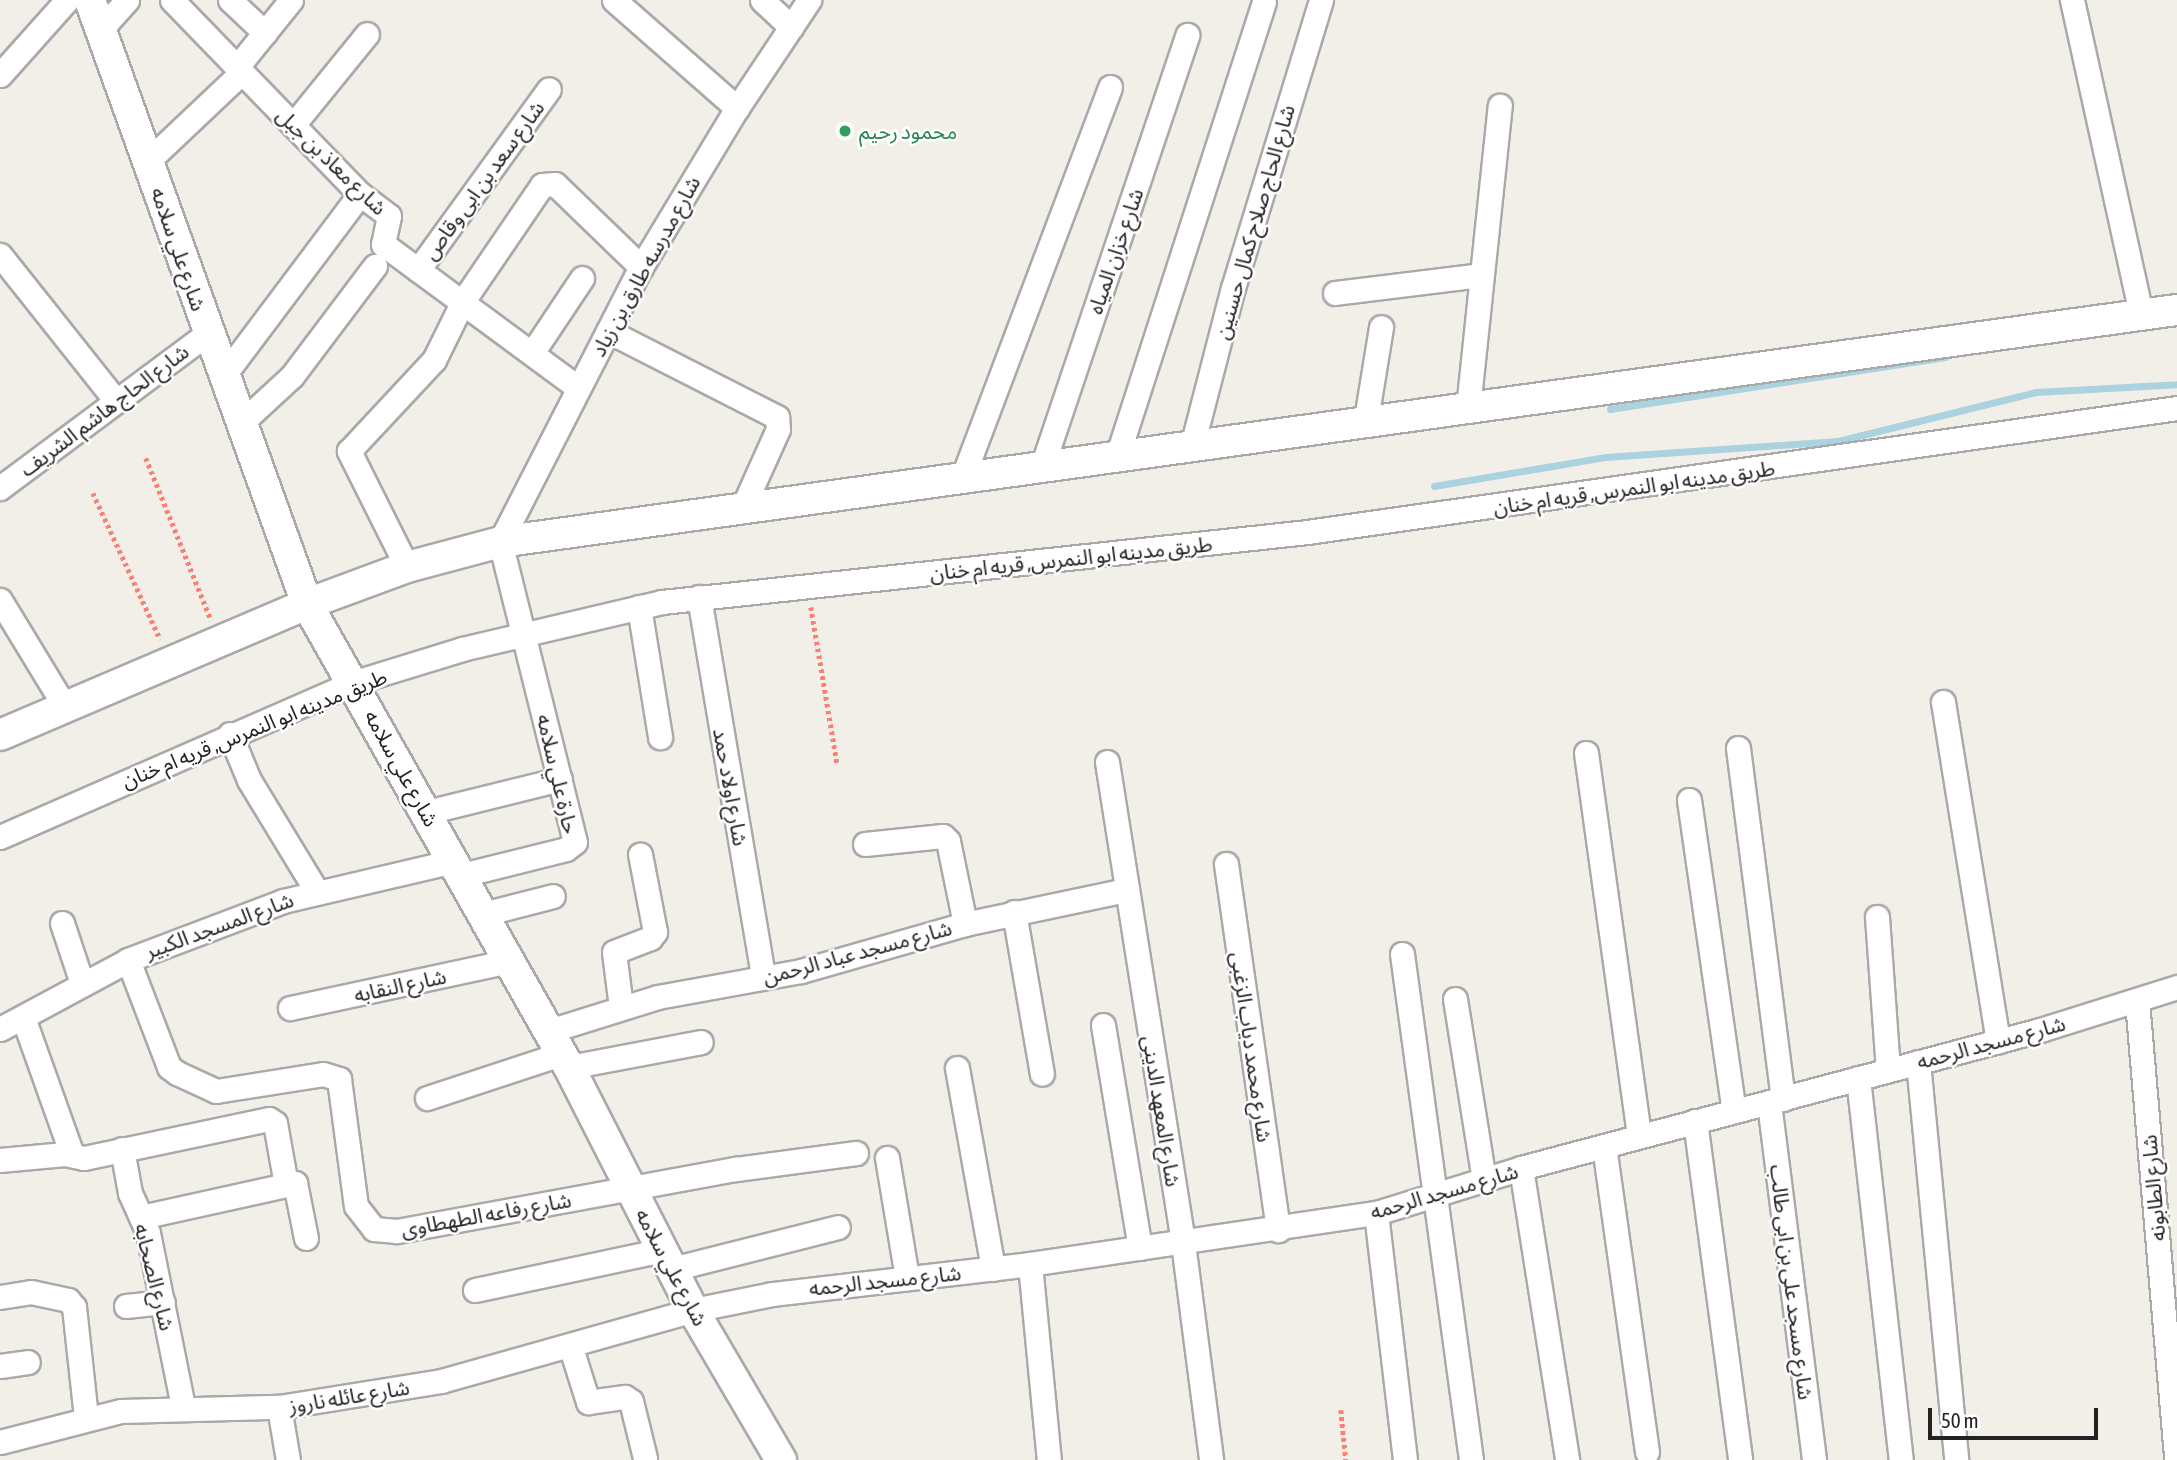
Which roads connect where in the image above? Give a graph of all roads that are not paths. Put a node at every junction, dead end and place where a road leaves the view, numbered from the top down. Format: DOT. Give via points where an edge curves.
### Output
graph roads {
  1 [pos="67,0"];
  2 [pos="90,0"];
  3 [pos="127,0"];
  4 [pos="172,0"];
  5 [pos="230,0"];
  6 [pos="291,0"];
  7 [pos="614,0"];
  8 [pos="762,0"];
  9 [pos="809,0"];
  10 [pos="1321,0"];
  11 [pos="2072,0"];
  12 [pos="1264,2"];
  13 [pos="791,27"];
  14 [pos="101,29"];
  15 [pos="265,33"];
  16 [pos="367,34"];
  17 [pos="1187,35"];
  18 [pos="240,70"];
  19 [pos="0,75"];
  20 [pos="1110,87"];
  21 [pos="549,89"];
  22 [pos="1500,106"];
  23 [pos="737,108"];
  24 [pos="293,125"];
  25 [pos="148,160"];
  26 [pos="360,194"];
  27 [pos="0,256"];
  28 [pos="375,266"];
  29 [pos="641,267"];
  30 [pos="418,270"];
  31 [pos="1481,275"];
  32 [pos="582,278"];
  33 [pos="1335,293"];
  34 [pos="463,301"];
  35 [pos="2177,310"];
  36 [pos="2141,313"];
  37 [pos="1381,327"];
  38 [pos="608,331"];
  39 [pos="208,332"];
  40 [pos="532,353"];
  41 [pos="225,375"];
  42 [pos="577,387"];
  43 [pos="116,401"];
  44 [pos="1468,408"];
  45 [pos="2177,408"];
  46 [pos="1366,419"];
  47 [pos="241,423"];
  48 [pos="1192,446"];
  49 [pos="1117,457"];
  50 [pos="1042,467"];
  51 [pos="962,479"];
  52 [pos="0,488"];
  53 [pos="743,509"];
  54 [pos="500,542"];
  55 [pos="407,567"];
  56 [pos="699,597"];
  57 [pos="0,600"];
  58 [pos="307,604"];
  59 [pos="639,607"];
  60 [pos="524,632"];
  61 [pos="9,635"];
  62 [pos="355,682"];
  63 [pos="1943,702"];
  64 [pos="65,708"];
  65 [pos="229,734"];
  66 [pos="0,736"];
  67 [pos="660,737"];
  68 [pos="1738,748"];
  69 [pos="1586,753"];
  70 [pos="1107,762"];
  71 [pos="560,779"];
  72 [pos="1689,800"];
  73 [pos="427,812"];
  74 [pos="0,836"];
  75 [pos="865,844"];
  76 [pos="640,854"];
  77 [pos="1226,864"];
  78 [pos="458,868"];
  79 [pos="316,890"];
  80 [pos="1126,890"];
  81 [pos="553,897"];
  82 [pos="1014,912"];
  83 [pos="483,914"];
  84 [pos="1877,917"];
  85 [pos="62,923"];
  86 [pos="965,924"];
  87 [pos="1402,954"];
  88 [pos="128,960"];
  89 [pos="510,961"];
  90 [pos="763,977"];
  91 [pos="82,983"];
  92 [pos="2177,987"];
  93 [pos="1455,999"];
  94 [pos="2137,1000"];
  95 [pos="621,1007"];
  96 [pos="290,1008"];
  97 [pos="24,1020"];
  98 [pos="1103,1026"];
  99 [pos="0,1030"];
  100 [pos="701,1042"];
  101 [pos="1998,1042"];
  102 [pos="560,1051"];
  103 [pos="1918,1062"];
  104 [pos="957,1068"];
  105 [pos="1888,1070"];
  106 [pos="1042,1074"];
  107 [pos="1858,1078"];
  108 [pos="428,1098"];
  109 [pos="1776,1101"];
  110 [pos="1734,1111"];
  111 [pos="1695,1121"];
  112 [pos="1639,1136"];
  113 [pos="1604,1146"];
  114 [pos="122,1149"];
  115 [pos="856,1153"];
  116 [pos="72,1156"];
  117 [pos="887,1158"];
  118 [pos="0,1160"];
  119 [pos="1521,1168"];
  120 [pos="1484,1180"];
  121 [pos="286,1185"];
  122 [pos="631,1188"];
  123 [pos="1436,1195"];
  124 [pos="1376,1213"];
  125 [pos="141,1217"];
  126 [pos="838,1227"];
  127 [pos="1278,1230"];
  128 [pos="306,1238"];
  129 [pos="1184,1243"];
  130 [pos="1140,1248"];
  131 [pos="668,1260"];
  132 [pos="1030,1264"];
  133 [pos="993,1269"];
  134 [pos="907,1278"];
  135 [pos="475,1290"];
  136 [pos="0,1297"];
  137 [pos="163,1303"];
  138 [pos="127,1306"];
  139 [pos="693,1310"];
  140 [pos="570,1348"];
  141 [pos="28,1362"];
  142 [pos="0,1366"];
  143 [pos="183,1407"];
  144 [pos="279,1407"];
  145 [pos="86,1418"];
  146 [pos="0,1443"];
  147 [pos="1647,1452"];
  148 [pos="645,1458"];
  149 [pos="288,1460"];
  150 [pos="781,1460"];
  151 [pos="1049,1460"];
  152 [pos="1212,1460"];
  153 [pos="1405,1460"];
  154 [pos="1471,1460"];
  155 [pos="1567,1460"];
  156 [pos="1740,1460"];
  157 [pos="1814,1460"];
  158 [pos="1901,1460"];
  159 [pos="1956,1460"];
  160 [pos="2176,1460"];
  1 -- 19 [label="street"];
  2 -- 14 [label="street, شارع علي سلامه"];
  3 -- 14 [label="street"];
  4 -- 18 [label="street, شارع معاذ بن جبل"];
  5 -- 15 [label="street"];
  6 -- 15 [label="street"];
  7 -- 23 [label="street"];
  8 -- 13 [label="street"];
  9 -- 13 [label="street, شارع مدرسه طارق بن زياد"];
  10 -- 48 [label="street, شارع الحاج صلاح كمال حسنين" via="1233,288"];
  11 -- 36 [label="street"];
  12 -- 49 [label="street"];
  13 -- 23 [label="street, شارع مدرسه طارق بن زياد"];
  14 -- 25 [label="street, شارع علي سلامه"];
  15 -- 18 [label="street"];
  16 -- 24 [label="street"];
  17 -- 50 [label="street, شارع خزان المياه"];
  18 -- 24 [label="street, شارع معاذ بن جبل"];
  18 -- 25 [label="street"];
  20 -- 51 [label="street"];
  21 -- 30 [label="street, شارع سعد بن ابى وقاص"];
  22 -- 31 [label="street"];
  23 -- 29 [label="street, شارع مدرسه طارق بن زياد"];
  24 -- 26 [label="street, شارع معاذ بن جبل"];
  25 -- 39 [label="street, شارع علي سلامه"];
  26 -- 30 [label="street, شارع معاذ بن جبل" via="390,218 382,243"];
  26 -- 41 [label="street"];
  27 -- 43 [label="street"];
  28 -- 47 [label="street" via="292,376"];
  29 -- 34 [label="street" via="548,181"];
  29 -- 38 [label="street, شارع مدرسه طارق بن زياد"];
  30 -- 34 [label="street, شارع معاذ بن جبل"];
  31 -- 33 [label="street"];
  31 -- 44 [label="street"];
  32 -- 40 [label="street"];
  34 -- 40 [label="street, شارع معاذ بن جبل"];
  34 -- 55 [label="street" via="434,360 349,451"];
  35 -- 36 [label="street"];
  36 -- 44 [label="street"];
  37 -- 46 [label="street"];
  38 -- 42 [label="street, شارع مدرسه طارق بن زياد"];
  38 -- 53 [label="street" via="776,417 778,429"];
  39 -- 41 [label="street, شارع علي سلامه"];
  39 -- 43 [label="street, شارع الحاج هاشم الشريف"];
  40 -- 42 [label="street, شارع معاذ بن جبل"];
  41 -- 47 [label="street, شارع علي سلامه"];
  42 -- 54 [label="street, شارع مدرسه طارق بن زياد"];
  43 -- 52 [label="street, شارع الحاج هاشم الشريف"];
  44 -- 46 [label="street"];
  45 -- 56 [label="street, طريق مدينه ابو النمرس, قريه ام خنان" via="1307,532"];
  46 -- 48 [label="street"];
  47 -- 58 [label="street, شارع علي سلامه"];
  48 -- 49 [label="street"];
  49 -- 50 [label="street"];
  50 -- 51 [label="street"];
  51 -- 53 [label="street"];
  53 -- 54 [label="street"];
  54 -- 55 [label="street"];
  54 -- 60 [label="street, حارة علي سلامه"];
  55 -- 58 [label="street"];
  56 -- 59 [label="street, طريق مدينه ابو النمرس, قريه ام خنان"];
  56 -- 90 [label="street, شارع اولاد حمد"];
  57 -- 61 [label="street"];
  58 -- 62 [label="street, شارع علي سلامه"];
  58 -- 64 [label="street"];
  59 -- 60 [label="street, طريق مدينه ابو النمرس, قريه ام خنان"];
  59 -- 67 [label="street"];
  60 -- 62 [label="street, طريق مدينه ابو النمرس, قريه ام خنان"];
  60 -- 71 [label="street, حارة علي سلامه"];
  61 -- 64 [label="street"];
  62 -- 65 [label="street, طريق مدينه ابو النمرس, قريه ام خنان"];
  62 -- 73 [label="street, شارع علي سلامه"];
  63 -- 101 [label="street"];
  64 -- 66 [label="street"];
  65 -- 74 [label="street, طريق مدينه ابو النمرس, قريه ام خنان"];
  65 -- 79 [label="street" via="248,780"];
  68 -- 109 [label="street, شارع مسجد على بن ابى طالب"];
  69 -- 112 [label="street"];
  70 -- 80 [label="street, شارع المعهد الدينى"];
  71 -- 73 [label="street"];
  71 -- 78 [label="street, حارة علي سلامه" via="575,835 571,846"];
  72 -- 110 [label="street"];
  73 -- 78 [label="street, شارع علي سلامه"];
  75 -- 86 [label="street" via="943,836 948,841"];
  76 -- 95 [label="street" via="655,932 614,952"];
  77 -- 127 [label="street, شارع محمد دياب الزغبى"];
  78 -- 79 [label="street, شارع المسجد الكبير"];
  78 -- 83 [label="street, شارع علي سلامه"];
  79 -- 88 [label="street, شارع المسجد الكبير"];
  80 -- 82 [label="street, شارع مسجد عباد الرحمن"];
  80 -- 129 [label="street, شارع المعهد الدينى"];
  81 -- 83 [label="street"];
  82 -- 86 [label="street, شارع مسجد عباد الرحمن"];
  82 -- 106 [label="street"];
  83 -- 89 [label="street, شارع علي سلامه"];
  84 -- 105 [label="street"];
  85 -- 91 [label="street"];
  86 -- 90 [label="street, شارع مسجد عباد الرحمن" via="836,962"];
  87 -- 123 [label="street"];
  88 -- 91 [label="street, شارع المسجد الكبير"];
  88 -- 122 [label="street, شارع رفاعه الطهطاوى" via="169,1067 177,1073 216,1091 323,1074 339,1079 356,1206 374,1229 397,1231"];
  89 -- 96 [label="street, شارع النقابه"];
  89 -- 102 [label="street, شارع علي سلامه"];
  90 -- 95 [label="street, شارع مسجد عباد الرحمن"];
  91 -- 97 [label="street, شارع المسجد الكبير"];
  92 -- 94 [label="street, شارع مسجد الرحمه"];
  93 -- 120 [label="street"];
  94 -- 101 [label="street, شارع مسجد الرحمه"];
  94 -- 160 [label="street, شارع الطابونه"];
  95 -- 102 [label="street, شارع مسجد عباد الرحمن"];
  97 -- 99 [label="street, شارع المسجد الكبير"];
  97 -- 116 [label="street"];
  98 -- 130 [label="street"];
  100 -- 102 [label="street"];
  101 -- 103 [label="street, شارع مسجد الرحمه"];
  102 -- 108 [label="street"];
  102 -- 122 [label="street, شارع علي سلامه"];
  103 -- 105 [label="street, شارع مسجد الرحمه"];
  103 -- 159 [label="street"];
  104 -- 133 [label="street"];
  105 -- 107 [label="street, شارع مسجد الرحمه"];
  107 -- 109 [label="street, شارع مسجد الرحمه"];
  107 -- 158 [label="street"];
  109 -- 110 [label="street, شارع مسجد الرحمه"];
  109 -- 157 [label="street, شارع مسجد على بن ابى طالب"];
  110 -- 111 [label="street, شارع مسجد الرحمه"];
  111 -- 112 [label="street, شارع مسجد الرحمه"];
  111 -- 156 [label="street"];
  112 -- 113 [label="street, شارع مسجد الرحمه"];
  113 -- 119 [label="street, شارع مسجد الرحمه"];
  113 -- 147 [label="street"];
  114 -- 116 [label="street" via="84,1158"];
  114 -- 121 [label="street" via="269,1119 275,1123"];
  114 -- 125 [label="street, شارع الصحابه" via="130,1193"];
  115 -- 122 [label="street"];
  116 -- 118 [label="street"];
  117 -- 134 [label="street"];
  119 -- 120 [label="street, شارع مسجد الرحمه"];
  119 -- 155 [label="street"];
  120 -- 123 [label="street, شارع مسجد الرحمه"];
  121 -- 125 [label="street"];
  121 -- 128 [label="street" via="298,1186"];
  122 -- 131 [label="street, شارع علي سلامه"];
  123 -- 124 [label="street, شارع مسجد الرحمه"];
  123 -- 154 [label="street"];
  124 -- 127 [label="street, شارع مسجد الرحمه"];
  124 -- 153 [label="street"];
  125 -- 137 [label="street, شارع الصحابه"];
  126 -- 131 [label="street"];
  127 -- 129 [label="street, شارع مسجد الرحمه"];
  129 -- 130 [label="street, شارع مسجد الرحمه"];
  129 -- 152 [label="street, شارع المعهد الدينى"];
  130 -- 132 [label="street, شارع مسجد الرحمه"];
  131 -- 135 [label="street"];
  131 -- 139 [label="street, شارع علي سلامه"];
  132 -- 133 [label="street, شارع مسجد الرحمه"];
  132 -- 151 [label="street"];
  133 -- 134 [label="street, شارع مسجد الرحمه"];
  134 -- 139 [label="street, شارع مسجد الرحمه" via="838,1283"];
  136 -- 145 [label="street" via="31,1293 68,1300 74,1307"];
  137 -- 138 [label="street"];
  137 -- 143 [label="street, شارع الصحابه"];
  139 -- 140 [label="street, شارع عائله ناروز"];
  139 -- 150 [label="street, شارع علي سلامه"];
  140 -- 144 [label="street, شارع عائله ناروز" via="441,1381"];
  140 -- 148 [label="street" via="588,1402 625,1397 631,1401"];
  141 -- 142 [label="street"];
  143 -- 144 [label="street, شارع عائله ناروز"];
  143 -- 145 [label="street, شارع عائله ناروز"];
  144 -- 149 [label="street"];
  145 -- 146 [label="street, شارع عائله ناروز"];
}
